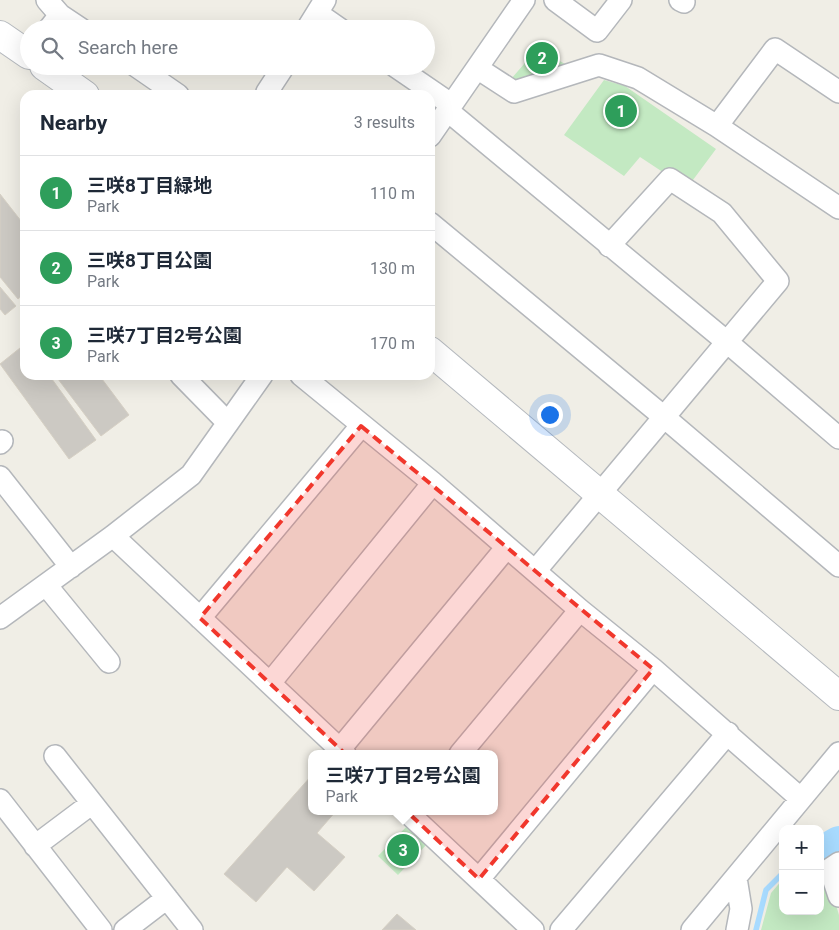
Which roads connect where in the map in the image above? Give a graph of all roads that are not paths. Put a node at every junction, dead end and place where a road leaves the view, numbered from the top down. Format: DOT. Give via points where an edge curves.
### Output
graph roads {
  1 [pos="524,0"];
  2 [pos="555,0"];
  3 [pos="620,0"];
  4 [pos="52,14"];
  5 [pos="64,20"];
  6 [pos="0,35"];
  7 [pos="20,49"];
  8 [pos="478,68"];
  9 [pos="57,75"];
  10 [pos="149,75"];
  11 [pos="278,75"];
  12 [pos="407,75"];
  13 [pos="78,90"];
  14 [pos="171,90"];
  15 [pos="268,90"];
  16 [pos="426,90"];
  17 [pos="839,92"];
  18 [pos="435,97"];
  19 [pos="450,108"];
  20 [pos="718,126"];
  21 [pos="435,129"];
  22 [pos="839,208"];
  23 [pos="435,227"];
  24 [pos="609,246"];
  25 [pos="727,342"];
  26 [pos="435,355"];
  27 [pos="186,380"];
  28 [pos="258,380"];
  29 [pos="307,380"];
  30 [pos="664,417"];
  31 [pos="228,423"];
  32 [pos="361,426"];
  33 [pos="839,438"];
  34 [pos="0,477"];
  35 [pos="433,483"];
  36 [pos="601,494"];
  37 [pos="113,536"];
  38 [pos="507,547"];
  39 [pos="839,566"];
  40 [pos="72,567"];
  41 [pos="536,570"];
  42 [pos="46,585"];
  43 [pos="580,610"];
  44 [pos="0,618"];
  45 [pos="200,618"];
  46 [pos="109,662"];
  47 [pos="653,669"];
  48 [pos="270,683"];
  49 [pos="839,696"];
  50 [pos="728,733"];
  51 [pos="340,750"];
  52 [pos="344,750"];
  53 [pos="463,750"];
  54 [pos="839,753"];
  55 [pos="55,756"];
  56 [pos="800,798"];
  57 [pos="0,800"];
  58 [pos="91,804"];
  59 [pos="413,815"];
  60 [pos="35,846"];
  61 [pos="839,863"];
  62 [pos="736,878"];
  63 [pos="479,879"];
  64 [pos="839,896"];
  65 [pos="167,898"];
  66 [pos="525,927"];
  67 [pos="101,930"];
  68 [pos="126,930"];
  69 [pos="192,930"];
  70 [pos="561,930"];
  71 [pos="692,930"];
  72 [pos="737,930"];
  1 -- 8 [label="street"];
  2 -- 3 [label="street" via="597,31"];
  4 -- 5 [label="street"];
  6 -- 7 [label="street"];
  8 -- 19 [label="street"];
  8 -- 20 [label="street" via="514,92 599,65 638,78"];
  9 -- 13 [label="street"];
  10 -- 14 [label="street"];
  11 -- 15 [label="street"];
  12 -- 16 [label="street"];
  17 -- 20 [label="street" via="775,49"];
  18 -- 19 [label="street"];
  19 -- 21 [label="street"];
  19 -- 24 [label="street"];
  20 -- 22 [label="street"];
  23 -- 30 [label="street"];
  24 -- 25 [label="street"];
  24 -- 25 [label="street" via="670,178 722,213 778,281"];
  25 -- 30 [label="street"];
  25 -- 33 [label="street"];
  26 -- 36 [label="street"];
  27 -- 31 [label="street"];
  28 -- 31 [label="street"];
  29 -- 32 [label="street"];
  30 -- 36 [label="street"];
  30 -- 39 [label="street"];
  31 -- 37 [label="street" via="191,475"];
  32 -- 35 [label="street"];
  32 -- 45 [label="street"];
  34 -- 40 [label="street"];
  35 -- 38 [label="street"];
  35 -- 48 [label="street"];
  36 -- 41 [label="street"];
  36 -- 49 [label="street"];
  37 -- 40 [label="street"];
  37 -- 45 [label="street"];
  38 -- 41 [label="street"];
  38 -- 52 [label="street"];
  40 -- 42 [label="street"];
  41 -- 43 [label="street"];
  42 -- 44 [label="street"];
  42 -- 46 [label="street"];
  43 -- 47 [label="street"];
  43 -- 53 [label="street"];
  45 -- 48 [label="street"];
  47 -- 50 [label="street"];
  47 -- 63 [label="street"];
  48 -- 51 [label="street"];
  50 -- 56 [label="street"];
  50 -- 70 [label="street"];
  54 -- 56 [label="street"];
  55 -- 58 [label="street"];
  56 -- 62 [label="street"];
  57 -- 60 [label="street"];
  58 -- 60 [label="street"];
  58 -- 65 [label="street"];
  59 -- 63 [label="street"];
  60 -- 67 [label="street"];
  61 -- 64 [label="street" via="830,869"];
  62 -- 71 [label="street"];
  62 -- 72 [label="street" via="741,909"];
  63 -- 66 [label="street"];
  65 -- 68 [label="street"];
  65 -- 69 [label="street"];
}
